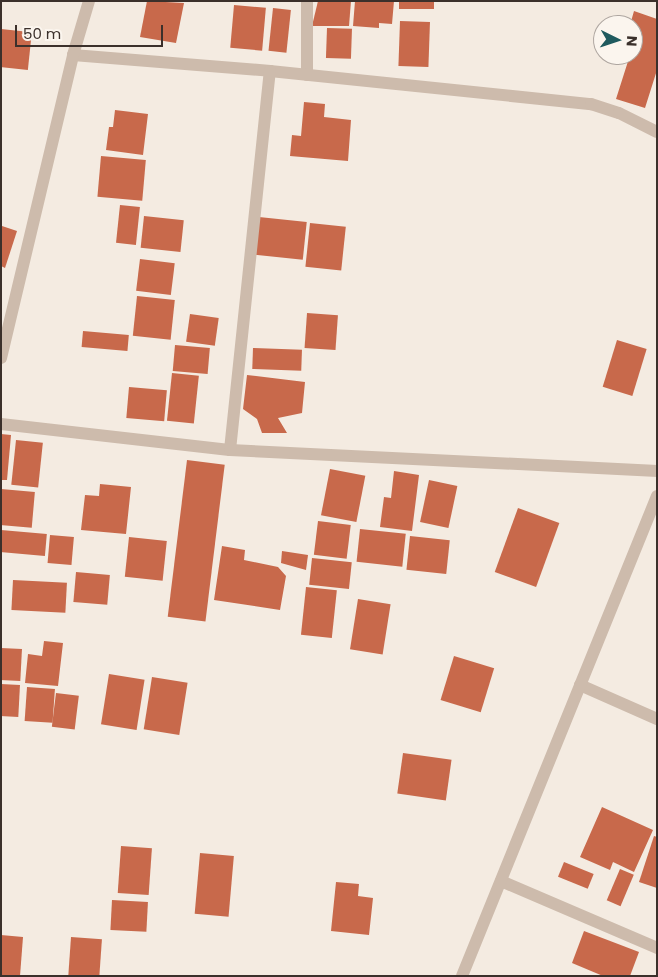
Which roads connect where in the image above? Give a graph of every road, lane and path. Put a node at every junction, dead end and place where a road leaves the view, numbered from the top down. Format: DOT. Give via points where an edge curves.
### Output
graph roads {
  1 [pos="89,1"];
  2 [pos="307,1"];
  3 [pos="73,55"];
  4 [pos="270,71"];
  5 [pos="307,75"];
  6 [pos="657,132"];
  7 [pos="1,358"];
  8 [pos="1,424"];
  9 [pos="230,450"];
  10 [pos="657,471"];
  11 [pos="657,496"];
  12 [pos="580,685"];
  13 [pos="657,719"];
  14 [pos="501,881"];
  15 [pos="657,948"];
  16 [pos="462,976"];
  1 -- 3 [label="street"];
  2 -- 5 [label="street"];
  3 -- 4 [label="street"];
  3 -- 7 [label="street"];
  4 -- 5 [label="street"];
  4 -- 9 [label="street"];
  5 -- 6 [label="street" via="591,104 619,113"];
  8 -- 9 [label="street"];
  9 -- 10 [label="street"];
  11 -- 12 [label="street"];
  12 -- 13 [label="street"];
  12 -- 14 [label="street"];
  14 -- 15 [label="street"];
  14 -- 16 [label="street"];
}
